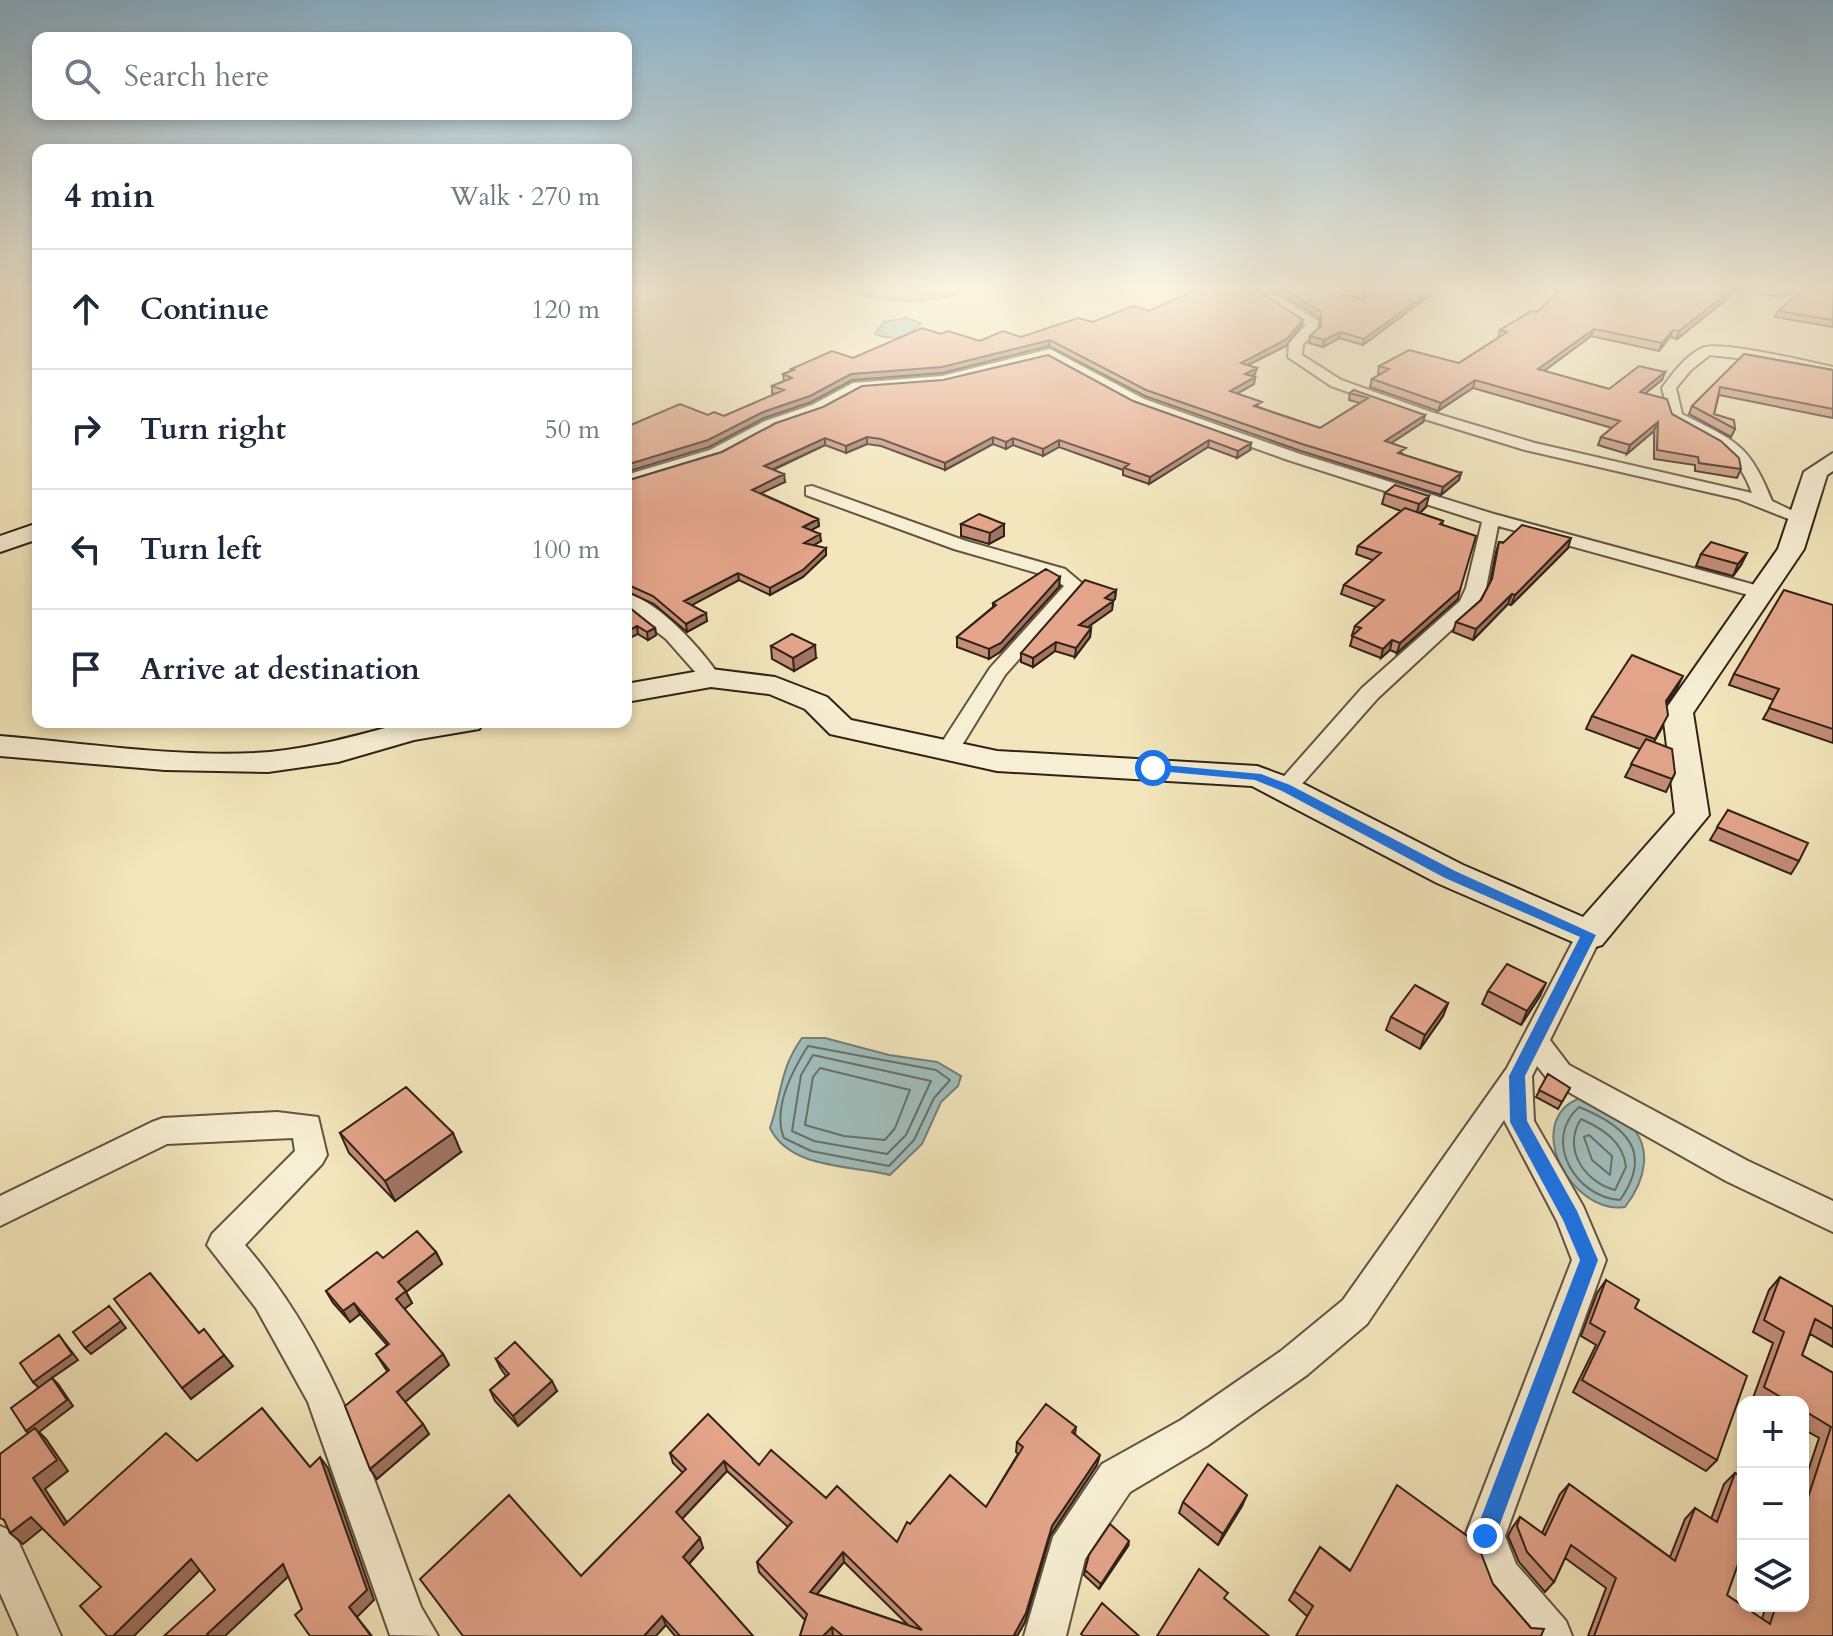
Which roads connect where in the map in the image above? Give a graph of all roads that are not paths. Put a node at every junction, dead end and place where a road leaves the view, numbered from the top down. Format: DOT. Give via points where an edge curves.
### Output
graph roads {
  1 [pos="1013,362"];
  2 [pos="1067,362"];
  3 [pos="1303,362"];
  4 [pos="1692,362"];
  5 [pos="1790,362"];
  6 [pos="1833,371"];
  7 [pos="1833,460"];
  8 [pos="632,478"];
  9 [pos="812,491"];
  10 [pos="1765,504"];
  11 [pos="1491,519"];
  12 [pos="1801,519"];
  13 [pos="32,533"];
  14 [pos="0,544"];
  15 [pos="1763,593"];
  16 [pos="632,603"];
  17 [pos="711,678"];
  18 [pos="632,692"];
  19 [pos="429,728"];
  20 [pos="0,746"];
  21 [pos="948,750"];
  22 [pos="1286,788"];
  23 [pos="1589,935"];
  24 [pos="1534,1042"];
  25 [pos="1517,1076"];
  26 [pos="0,1212"];
  27 [pos="1833,1217"];
  28 [pos="0,1546"];
  29 [pos="40,1636"];
  30 [pos="417,1636"];
  31 [pos="1045,1636"];
  32 [pos="1551,1636"];
  1 -- 8 [label="street" via="942,380 858,386 716,453"];
  2 -- 11 [label="street" via="1139,402"];
  3 -- 10 [label="street" via="1336,383 1531,447"];
  4 -- 10 [label="street" via="1669,388 1675,416 1727,443 1750,465"];
  5 -- 6 [label="street"];
  7 -- 12 [label="street" via="1816,472"];
  9 -- 21 [label="street" via="960,545 1058,573 1075,585 997,672"];
  10 -- 12 [label="street"];
  11 -- 15 [label="street"];
  11 -- 22 [label="street" via="1468,604 1370,693"];
  12 -- 15 [label="street" via="1791,549"];
  13 -- 14 [label="street"];
  15 -- 23 [label="street" via="1678,713 1692,815"];
  16 -- 17 [label="street" via="670,630"];
  17 -- 18 [label="street"];
  17 -- 21 [label="street" via="775,686 816,703 841,727"];
  19 -- 20 [label="street" via="338,752 268,762 165,760"];
  21 -- 22 [label="street" via="997,761 1242,775"];
  22 -- 23 [label="street" via="1450,874"];
  23 -- 24 [label="street"];
  24 -- 25 [label="street"];
  24 -- 27 [label="street" via="1559,1073"];
  25 -- 31 [label="street" via="1355,1312 1282,1372 1194,1433 1116,1478 1067,1551"];
  25 -- 32 [label="street" via="1519,1122 1589,1260 1485,1536 1501,1578"];
  26 -- 30 [label="street" via="163,1131 307,1126 311,1155 224,1245 268,1297 323,1393 405,1620"];
  28 -- 29 [label="street"];
}
